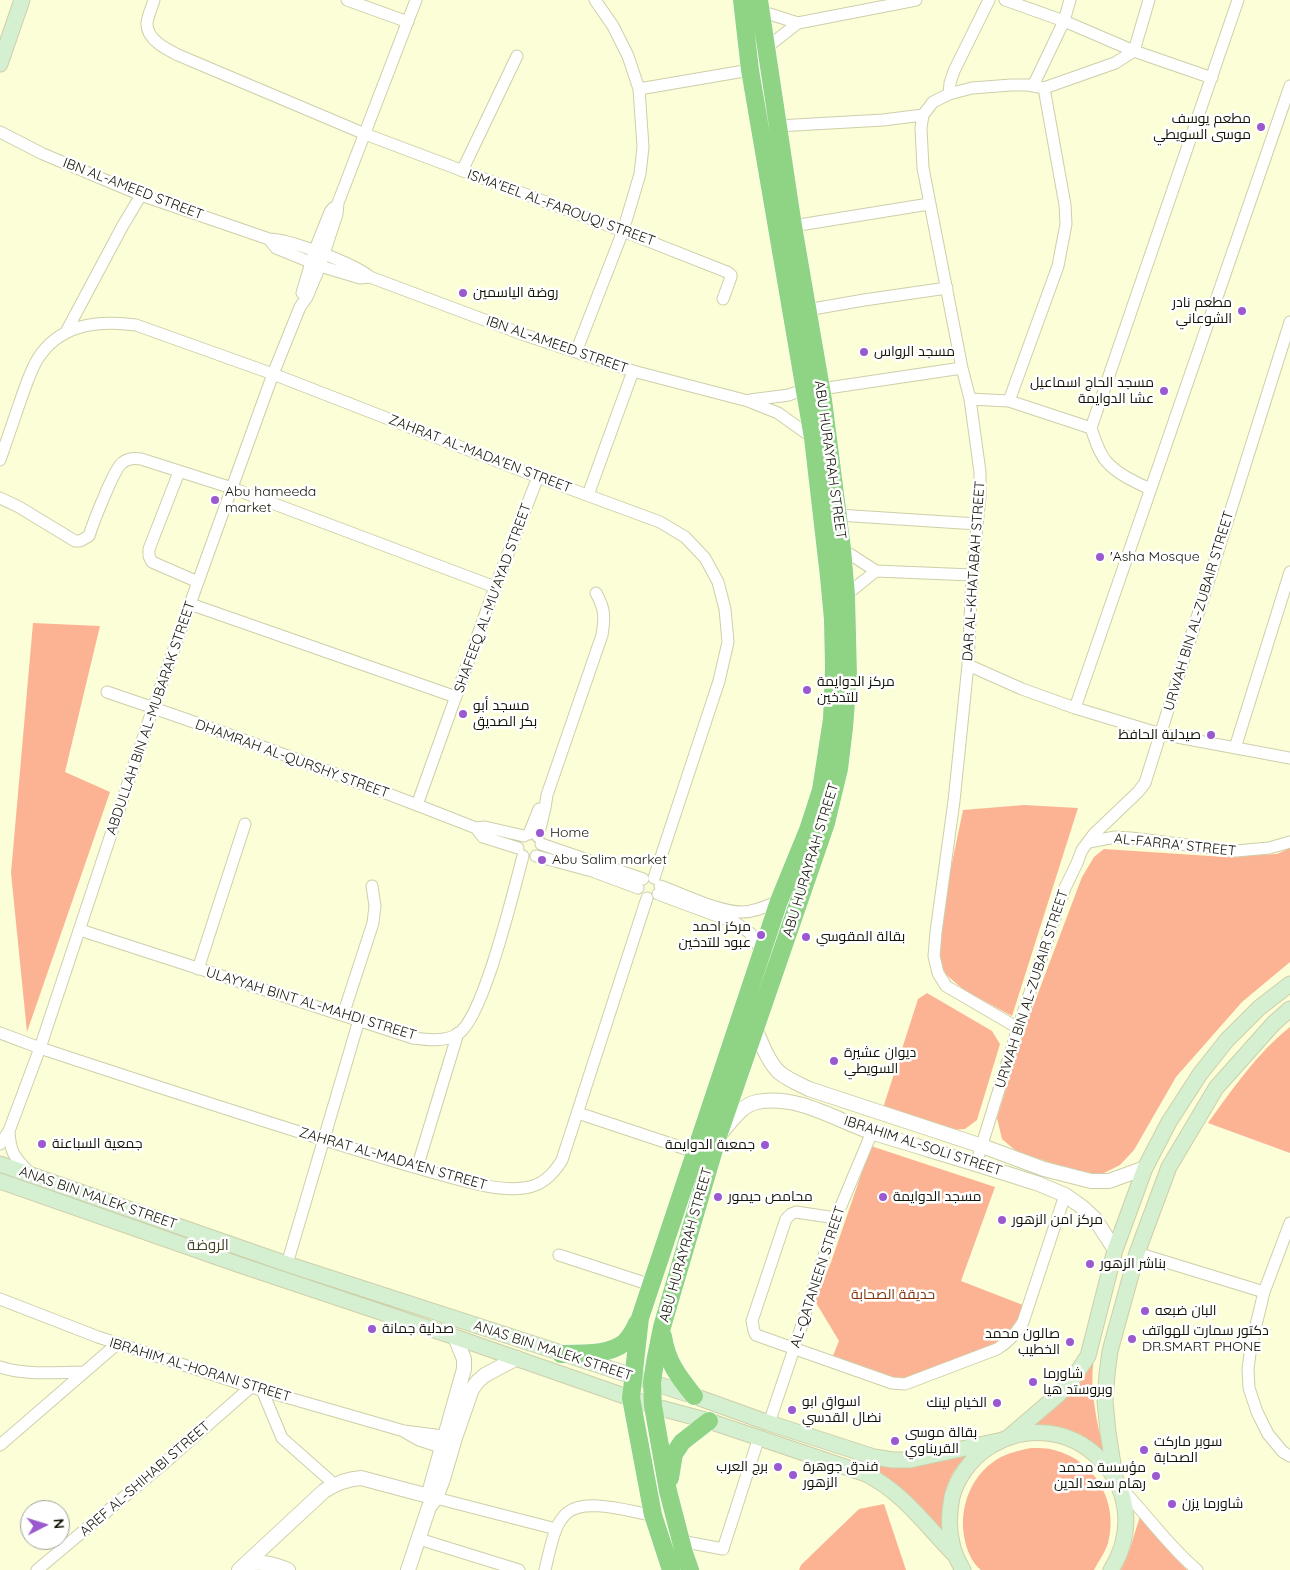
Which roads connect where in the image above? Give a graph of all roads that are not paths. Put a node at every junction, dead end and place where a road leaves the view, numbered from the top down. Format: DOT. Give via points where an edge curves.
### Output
graph roads {
  1 [pos="22,0"];
  2 [pos="154,0"];
  3 [pos="347,0"];
  4 [pos="416,0"];
  5 [pos="595,0"];
  6 [pos="742,0"];
  7 [pos="916,0"];
  8 [pos="990,0"];
  9 [pos="1005,0"];
  10 [pos="1070,0"];
  11 [pos="1149,0"];
  12 [pos="1238,0"];
  13 [pos="760,5"];
  14 [pos="1064,21"];
  15 [pos="408,22"];
  16 [pos="798,22"];
  17 [pos="766,48"];
  18 [pos="1134,51"];
  19 [pos="517,56"];
  20 [pos="0,64"];
  21 [pos="750,70"];
  22 [pos="1212,78"];
  23 [pos="1290,86"];
  24 [pos="1038,87"];
  25 [pos="640,89"];
  26 [pos="949,94"];
  27 [pos="923,115"];
  28 [pos="778,126"];
  29 [pos="0,132"];
  30 [pos="365,134"];
  31 [pos="462,172"];
  32 [pos="141,195"];
  33 [pos="929,204"];
  34 [pos="793,226"];
  35 [pos="623,231"];
  36 [pos="318,259"];
  37 [pos="793,274"];
  38 [pos="947,288"];
  39 [pos="723,299"];
  40 [pos="801,304"];
  41 [pos="1290,322"];
  42 [pos="66,332"];
  43 [pos="576,352"];
  44 [pos="962,368"];
  45 [pos="633,371"];
  46 [pos="273,374"];
  47 [pos="813,389"];
  48 [pos="970,400"];
  49 [pos="748,401"];
  50 [pos="1009,401"];
  51 [pos="1091,428"];
  52 [pos="813,438"];
  53 [pos="0,460"];
  54 [pos="179,472"];
  55 [pos="538,477"];
  56 [pos="232,488"];
  57 [pos="1150,489"];
  58 [pos="588,495"];
  59 [pos="0,498"];
  60 [pos="838,515"];
  61 [pos="977,524"];
  62 [pos="842,549"];
  63 [pos="876,571"];
  64 [pos="1290,572"];
  65 [pos="972,575"];
  66 [pos="198,582"];
  67 [pos="495,587"];
  68 [pos="596,593"];
  69 [pos="846,594"];
  70 [pos="190,604"];
  71 [pos="968,665"];
  72 [pos="107,692"];
  73 [pos="456,697"];
  74 [pos="153,708"];
  75 [pos="1075,708"];
  76 [pos="1161,734"];
  77 [pos="1235,748"];
  78 [pos="1290,758"];
  79 [pos="417,805"];
  80 [pos="245,824"];
  81 [pos="476,828"];
  82 [pos="533,838"];
  83 [pos="1089,842"];
  84 [pos="1290,842"];
  85 [pos="527,854"];
  86 [pos="651,885"];
  87 [pos="372,886"];
  88 [pos="779,901"];
  89 [pos="80,930"];
  90 [pos="762,952"];
  91 [pos="198,969"];
  92 [pos="1290,984"];
  93 [pos="1290,1009"];
  94 [pos="343,1014"];
  95 [pos="360,1020"];
  96 [pos="1018,1028"];
  97 [pos="756,1030"];
  98 [pos="0,1033"];
  99 [pos="458,1033"];
  100 [pos="40,1048"];
  101 [pos="578,1113"];
  102 [pos="8,1131"];
  103 [pos="872,1132"];
  104 [pos="718,1136"];
  105 [pos="323,1140"];
  106 [pos="0,1144"];
  107 [pos="982,1146"];
  108 [pos="695,1152"];
  109 [pos="0,1164"];
  110 [pos="976,1164"];
  111 [pos="417,1168"];
  112 [pos="1145,1168"];
  113 [pos="31,1175"];
  114 [pos="0,1182"];
  115 [pos="1065,1195"];
  116 [pos="836,1218"];
  117 [pos="1290,1223"];
  118 [pos="1115,1250"];
  119 [pos="1137,1253"];
  120 [pos="559,1255"];
  121 [pos="287,1264"];
  122 [pos="651,1285"];
  123 [pos="1264,1292"];
  124 [pos="0,1299"];
  125 [pos="640,1318"];
  126 [pos="662,1326"];
  127 [pos="456,1337"];
  128 [pos="117,1344"];
  129 [pos="794,1349"];
  130 [pos="561,1354"];
  131 [pos="517,1358"];
  132 [pos="0,1368"];
  133 [pos="84,1372"];
  134 [pos="633,1377"];
  135 [pos="652,1383"];
  136 [pos="256,1389"];
  137 [pos="694,1396"];
  138 [pos="631,1398"];
  139 [pos="653,1406"];
  140 [pos="709,1421"];
  141 [pos="769,1423"];
  142 [pos="759,1437"];
  143 [pos="1004,1439"];
  144 [pos="448,1443"];
  145 [pos="0,1444"];
  146 [pos="1290,1456"];
  147 [pos="1117,1482"];
  148 [pos="334,1484"];
  149 [pos="668,1491"];
  150 [pos="431,1500"];
  151 [pos="653,1515"];
  152 [pos="556,1529"];
  153 [pos="418,1539"];
  154 [pos="681,1541"];
  155 [pos="956,1556"];
  156 [pos="243,1567"];
  157 [pos="38,1570"];
  158 [pos="288,1570"];
  159 [pos="408,1570"];
  160 [pos="520,1570"];
  161 [pos="545,1570"];
  162 [pos="671,1570"];
  163 [pos="690,1570"];
  164 [pos="964,1570"];
  165 [pos="1111,1570"];
  166 [pos="1197,1570"];
  1 -- 20 [label="main road"];
  2 -- 30 [label="street, ISMA'EEL AL-FAROUQI STREET" via="147,22 148,32 163,47"];
  3 -- 15 [label="street"];
  4 -- 15 [label="street, ABDULLAH BIN AL-MUBARAK STREET"];
  5 -- 25 [label="street" via="613,26"];
  6 -- 21 [label="highway, ABU HURAYRAH STREET"];
  7 -- 16 [label="street"];
  8 -- 26 [label="street" via="954,71"];
  9 -- 14 [label="street"];
  10 -- 14 [label="street"];
  11 -- 18 [label="street"];
  12 -- 22 [label="street"];
  13 -- 16 [label="street"];
  13 -- 17 [label="highway, ABU HURAYRAH STREET"];
  14 -- 18 [label="street"];
  14 -- 24 [label="street"];
  15 -- 30 [label="street, ABDULLAH BIN AL-MUBARAK STREET"];
  16 -- 17 [label="street"];
  17 -- 28 [label="highway, ABU HURAYRAH STREET"];
  18 -- 22 [label="street"];
  18 -- 24 [label="street" via="1115,63"];
  19 -- 31 [label="street"];
  21 -- 25 [label="street"];
  21 -- 37 [label="highway, ABU HURAYRAH STREET"];
  22 -- 51 [label="street"];
  23 -- 57 [label="street"];
  24 -- 26 [label="street" via="972,88"];
  24 -- 50 [label="street" via="1065,205 1066,224 1058,266"];
  25 -- 35 [label="street" via="643,147 640,174"];
  26 -- 27 [label="street" via="933,102"];
  27 -- 28 [label="street"];
  27 -- 33 [label="street, DAR AL-KHATABAH STREET" via="923,168"];
  28 -- 34 [label="highway, ABU HURAYRAH STREET"];
  29 -- 32 [label="street, IBN AL-AMEED STREET" via="42,154"];
  30 -- 31 [label="street, ISMA'EEL AL-FAROUQI STREET"];
  30 -- 36 [label="street, ABDULLAH BIN AL-MUBARAK STREET"];
  31 -- 35 [label="street, ISMA'EEL AL-FAROUQI STREET"];
  32 -- 36 [label="street, IBN AL-AMEED STREET" via="269,239 276,248"];
  32 -- 42 [label="street"];
  33 -- 34 [label="street"];
  33 -- 38 [label="street, DAR AL-KHATABAH STREET"];
  34 -- 37 [label="highway, ABU HURAYRAH STREET"];
  35 -- 39 [label="street, ISMA'EEL AL-FAROUQI STREET" via="727,272 731,277"];
  35 -- 43 [label="street"];
  36 -- 43 [label="street, IBN AL-AMEED STREET" via="360,278 370,277"];
  36 -- 46 [label="street, ABDULLAH BIN AL-MUBARAK STREET" via="301,295 300,307"];
  37 -- 40 [label="highway, ABU HURAYRAH STREET"];
  38 -- 40 [label="street" via="864,300"];
  38 -- 44 [label="street, DAR AL-KHATABAH STREET"];
  40 -- 47 [label="highway, ABU HURAYRAH STREET"];
  41 -- 76 [label="street, URWAH BIN AL-ZUBAIR STREET"];
  42 -- 46 [label="street, ZAHRAT AL-MADA'EN STREET" via="97,323 136,325"];
  42 -- 53 [label="street, ZAHRAT AL-MADA'EN STREET" via="49,344 38,359"];
  43 -- 45 [label="street, IBN AL-AMEED STREET"];
  44 -- 47 [label="street, IBN AL-AMEED STREET"];
  44 -- 48 [label="street, DAR AL-KHATABAH STREET"];
  45 -- 49 [label="street, IBN AL-AMEED STREET"];
  45 -- 58 [label="street"];
  46 -- 55 [label="street, ZAHRAT AL-MADA'EN STREET"];
  46 -- 56 [label="street, ABDULLAH BIN AL-MUBARAK STREET"];
  47 -- 49 [label="street, IBN AL-AMEED STREET"];
  47 -- 52 [label="highway, ABU HURAYRAH STREET"];
  47 -- 60 [label="highway, ABU HURAYRAH STREET"];
  48 -- 50 [label="street"];
  48 -- 61 [label="street, DAR AL-KHATABAH STREET" via="980,472"];
  49 -- 52 [label="street, IBN AL-AMEED STREET" via="778,413"];
  50 -- 51 [label="street"];
  51 -- 57 [label="street" via="1105,460 1129,479"];
  52 -- 88 [label="highway, ABU HURAYRAH STREET" via="833,620 832,718 821,790"];
  54 -- 56 [label="street"];
  54 -- 59 [label="street" via="134,458 122,463 89,536 80,541"];
  54 -- 66 [label="street" via="149,556 152,562"];
  55 -- 58 [label="street, ZAHRAT AL-MADA'EN STREET"];
  55 -- 67 [label="street, SHAFEEQ AL-MU'AYAD STREET"];
  56 -- 66 [label="street, ABDULLAH BIN AL-MUBARAK STREET"];
  56 -- 67 [label="street"];
  57 -- 75 [label="street"];
  58 -- 86 [label="street, ZAHRAT AL-MADA'EN STREET" via="660,522 685,537 705,558 718,582 725,609 728,642 719,681"];
  60 -- 61 [label="street"];
  60 -- 62 [label="highway, ABU HURAYRAH STREET"];
  61 -- 65 [label="street, DAR AL-KHATABAH STREET"];
  62 -- 63 [label="street"];
  62 -- 69 [label="highway, ABU HURAYRAH STREET"];
  63 -- 65 [label="street"];
  63 -- 69 [label="street"];
  64 -- 77 [label="street"];
  65 -- 71 [label="street, DAR AL-KHATABAH STREET"];
  66 -- 70 [label="street, ABDULLAH BIN AL-MUBARAK STREET"];
  67 -- 73 [label="street, SHAFEEQ AL-MU'AYAD STREET"];
  68 -- 82 [label="street" via="603,605 602,635"];
  69 -- 97 [label="highway, ABU HURAYRAH STREET" via="848,676 839,769 826,823"];
  70 -- 73 [label="street"];
  70 -- 74 [label="street, ABDULLAH BIN AL-MUBARAK STREET"];
  71 -- 75 [label="street"];
  71 -- 96 [label="street, DAR AL-KHATABAH STREET" via="934,956 938,974 946,986"];
  72 -- 74 [label="street, DHAMRAH AL-QURSHY STREET"];
  73 -- 79 [label="street, SHAFEEQ AL-MU'AYAD STREET"];
  74 -- 79 [label="street, DHAMRAH AL-QURSHY STREET"];
  74 -- 89 [label="street, ABDULLAH BIN AL-MUBARAK STREET"];
  75 -- 76 [label="street"];
  76 -- 77 [label="street"];
  76 -- 83 [label="street, URWAH BIN AL-ZUBAIR STREET" via="1142,788"];
  77 -- 78 [label="street"];
  79 -- 81 [label="street, DHAMRAH AL-QURSHY STREET"];
  80 -- 91 [label="street"];
  81 -- 82 [label="street, DHAMRAH AL-QURSHY STREET" via="485,827"];
  81 -- 85 [label="street, DHAMRAH AL-QURSHY STREET" via="483,836"];
  82 -- 85 [label="street" via="539,853"];
  82 -- 85 [label="street" via="519,843"];
  82 -- 86 [label="street, DHAMRAH AL-QURSHY STREET"];
  83 -- 84 [label="street, AL-FARRA' STREET" via="1115,837 1236,851"];
  83 -- 96 [label="street, URWAH BIN AL-ZUBAIR STREET" via="1082,850 1065,888"];
  85 -- 86 [label="street, DHAMRAH AL-QURSHY STREET"];
  85 -- 99 [label="street" via="481,996 474,1013"];
  86 -- 88 [label="street, DHAMRAH AL-QURSHY STREET" via="741,912"];
  86 -- 90 [label="street, DHAMRAH AL-QURSHY STREET" via="736,923 750,933"];
  86 -- 101 [label="street, ZAHRAT AL-MADA'EN STREET" via="651,898 647,898"];
  87 -- 94 [label="street" via="373,923"];
  88 -- 90 [label="highway, ABU HURAYRAH STREET"];
  89 -- 91 [label="street, ULAYYAH BINT AL-MAHDI STREET"];
  89 -- 100 [label="street, ABDULLAH BIN AL-MUBARAK STREET"];
  90 -- 108 [label="highway, ABU HURAYRAH STREET"];
  91 -- 94 [label="street, ULAYYAH BINT AL-MAHDI STREET"];
  92 -- 112 [label="main road" via="1259,1008 1227,1040 1200,1074 1169,1122"];
  93 -- 119 [label="main road" via="1216,1088 1169,1167"];
  94 -- 95 [label="street, ULAYYAH BINT AL-MAHDI STREET"];
  95 -- 99 [label="street, ULAYYAH BINT AL-MAHDI STREET" via="429,1041 446,1039"];
  95 -- 105 [label="street"];
  96 -- 107 [label="street, URWAH BIN AL-ZUBAIR STREET"];
  97 -- 104 [label="highway, ABU HURAYRAH STREET"];
  97 -- 107 [label="street, IBRAHIM AL-SOLI STREET" via="779,1072 809,1089"];
  98 -- 100 [label="street, ZAHRAT AL-MADA'EN STREET"];
  99 -- 111 [label="street"];
  100 -- 102 [label="street, ABDULLAH BIN AL-MUBARAK STREET"];
  100 -- 105 [label="street, ZAHRAT AL-MADA'EN STREET"];
  101 -- 108 [label="street"];
  101 -- 111 [label="street, ZAHRAT AL-MADA'EN STREET" via="556,1171 535,1186 486,1187"];
  102 -- 106 [label="street, ABDULLAH BIN AL-MUBARAK STREET"];
  102 -- 113 [label="street" via="12,1153"];
  103 -- 104 [label="street, IBRAHIM AL-SOLI STREET" via="811,1108 768,1101 746,1106"];
  103 -- 110 [label="street, IBRAHIM AL-SOLI STREET"];
  103 -- 116 [label="street, AL-QATANEEN STREET"];
  104 -- 126 [label="highway, ABU HURAYRAH STREET"];
  105 -- 111 [label="street, ZAHRAT AL-MADA'EN STREET"];
  105 -- 121 [label="street"];
  107 -- 110 [label="street, URWAH BIN AL-ZUBAIR STREET"];
  107 -- 112 [label="street, IBRAHIM AL-SOLI STREET" via="1044,1169 1091,1181 1109,1181"];
  108 -- 122 [label="highway, ABU HURAYRAH STREET"];
  109 -- 113 [label="main road, ANAS BIN MALEK STREET"];
  110 -- 115 [label="street, IBRAHIM AL-SOLI STREET"];
  112 -- 118 [label="main road"];
  113 -- 121 [label="main road, ANAS BIN MALEK STREET"];
  114 -- 127 [label="main road, ANAS BIN MALEK STREET"];
  115 -- 118 [label="street, IBRAHIM AL-SOLI STREET" via="1095,1219"];
  115 -- 129 [label="street" via="1022,1322 1008,1343 912,1383 897,1384"];
  116 -- 129 [label="street, AL-QATANEEN STREET"];
  116 -- 129 [label="street" via="796,1212 786,1219 752,1321 756,1335"];
  117 -- 123 [label="street"];
  118 -- 143 [label="main road" via="1088,1356 1059,1394"];
  119 -- 123 [label="street"];
  119 -- 147 [label="main road" via="1110,1351 1107,1374 1106,1416"];
  120 -- 122 [label="street"];
  121 -- 130 [label="main road, ANAS BIN MALEK STREET"];
  122 -- 125 [label="highway, ABU HURAYRAH STREET"];
  123 -- 146 [label="street" via="1251,1346 1249,1388 1268,1434"];
  124 -- 128 [label="street, IBRAHIM AL-HORANI STREET"];
  125 -- 130 [label="highway" via="622,1344 595,1353"];
  125 -- 134 [label="highway, ABU HURAYRAH STREET"];
  126 -- 135 [label="highway, ABU HURAYRAH STREET"];
  126 -- 137 [label="highway" via="665,1351 672,1367"];
  127 -- 131 [label="main road, ANAS BIN MALEK STREET"];
  127 -- 144 [label="street" via="464,1368"];
  128 -- 133 [label="street"];
  128 -- 136 [label="street, IBRAHIM AL-HORANI STREET"];
  129 -- 141 [label="street, AL-QATANEEN STREET"];
  130 -- 134 [label="main road, ANAS BIN MALEK STREET"];
  131 -- 138 [label="main road, ANAS BIN MALEK STREET"];
  131 -- 144 [label="street" via="478,1381"];
  132 -- 133 [label="street" via="25,1372"];
  133 -- 145 [label="street"];
  134 -- 135 [label="main road, ANAS BIN MALEK STREET"];
  134 -- 138 [label="highway, ABU HURAYRAH STREET"];
  135 -- 137 [label="main road, ANAS BIN MALEK STREET"];
  135 -- 139 [label="highway, ABU HURAYRAH STREET"];
  136 -- 144 [label="street, IBRAHIM AL-HORANI STREET"];
  136 -- 148 [label="street" via="282,1438"];
  136 -- 157 [label="street, AREF AL-SHIHABI STREET"];
  137 -- 141 [label="main road, ANAS BIN MALEK STREET"];
  138 -- 139 [label="main road, ANAS BIN MALEK STREET"];
  138 -- 151 [label="highway, ABU HURAYRAH STREET"];
  139 -- 140 [label="main road, ANAS BIN MALEK STREET"];
  139 -- 149 [label="highway, ABU HURAYRAH STREET"];
  140 -- 142 [label="main road, ANAS BIN MALEK STREET"];
  140 -- 149 [label="highway" via="682,1442 674,1454"];
  141 -- 143 [label="main road, ANAS BIN MALEK STREET" via="892,1460 910,1460"];
  142 -- 154 [label="street" via="723,1550"];
  142 -- 155 [label="main road, ANAS BIN MALEK STREET" via="882,1482 909,1505"];
  143 -- 147 [label="main road, ANAS BIN MALEK STREET" via="1030,1432 1070,1438 1103,1461"];
  143 -- 155 [label="main road" via="980,1454 964,1470 954,1490 949,1512"];
  144 -- 150 [label="street"];
  147 -- 165 [label="main road" via="1125,1504 1126,1523 1124,1542"];
  147 -- 166 [label="street" via="1182,1558"];
  148 -- 150 [label="street" via="361,1478"];
  148 -- 156 [label="street"];
  149 -- 154 [label="highway, ABU HURAYRAH STREET"];
  150 -- 152 [label="street"];
  150 -- 153 [label="street"];
  151 -- 152 [label="street" via="588,1506 575,1508 566,1514"];
  151 -- 162 [label="highway, ABU HURAYRAH STREET"];
  152 -- 161 [label="street"];
  153 -- 159 [label="street"];
  153 -- 160 [label="street"];
  154 -- 163 [label="highway, ABU HURAYRAH STREET"];
  155 -- 164 [label="main road"];
  156 -- 158 [label="street" via="258,1562"];
}
